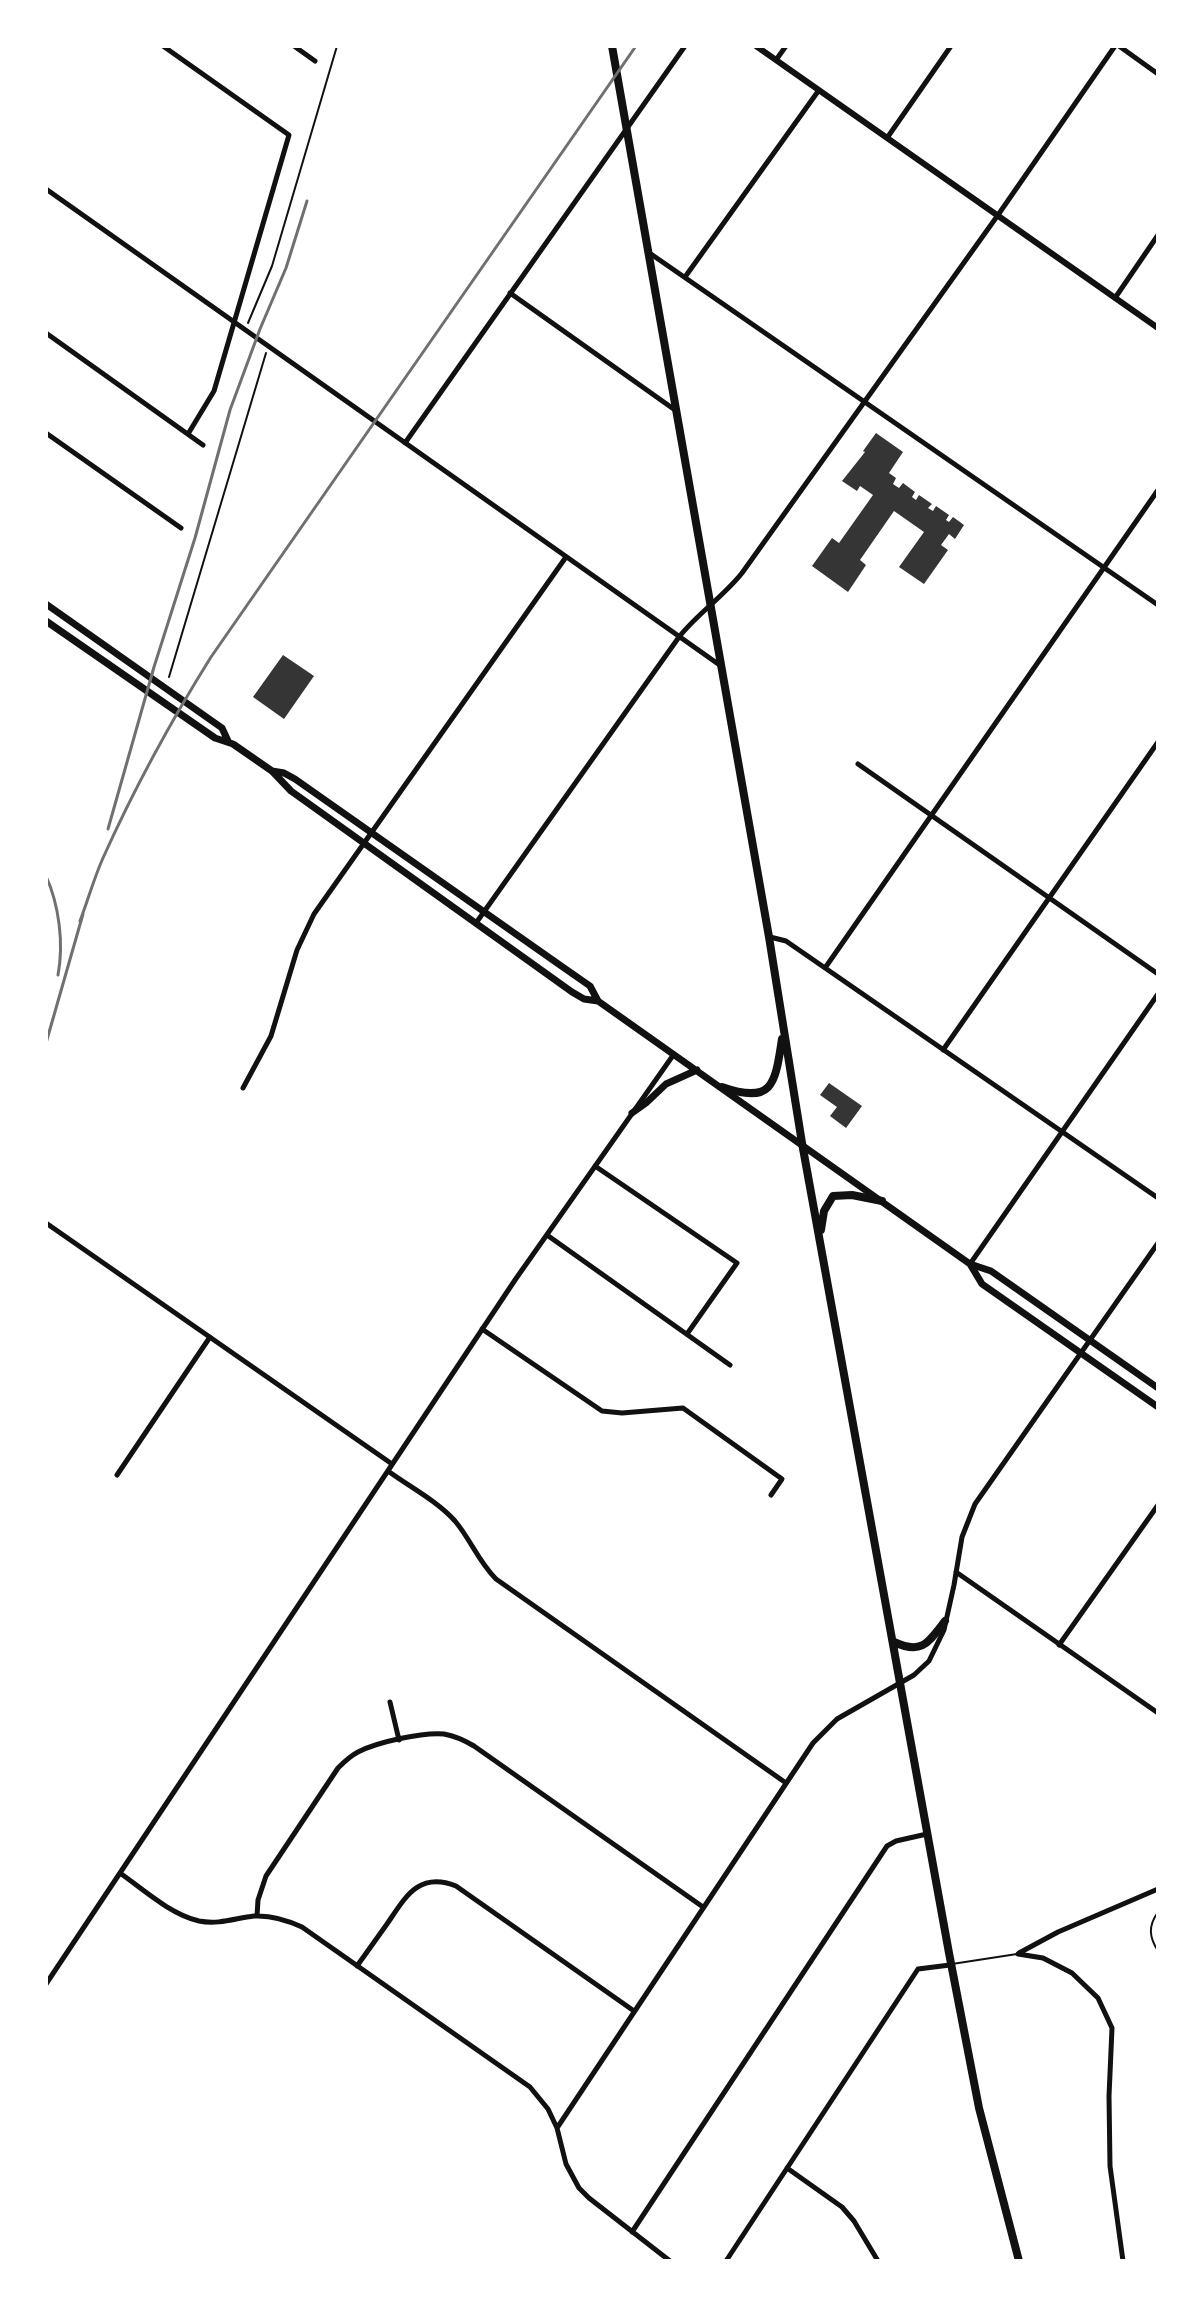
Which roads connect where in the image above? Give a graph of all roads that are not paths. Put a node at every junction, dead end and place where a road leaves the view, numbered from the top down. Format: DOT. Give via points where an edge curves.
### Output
graph roads {
  1 [pos="163,46"];
  2 [pos="294,46"];
  3 [pos="612,46"];
  4 [pos="685,46"];
  5 [pos="756,46"];
  6 [pos="786,46"];
  7 [pos="951,46"];
  8 [pos="1117,46"];
  9 [pos="776,60"];
  10 [pos="315,61"];
  11 [pos="1158,74"];
  12 [pos="819,90"];
  13 [pos="626,130"];
  14 [pos="887,138"];
  15 [pos="46,189"];
  16 [pos="998,215"];
  17 [pos="1158,235"];
  18 [pos="647,251"];
  19 [pos="685,277"];
  20 [pos="510,293"];
  21 [pos="1115,298"];
  22 [pos="235,323"];
  23 [pos="1158,328"];
  24 [pos="46,333"];
  25 [pos="865,401"];
  26 [pos="675,410"];
  27 [pos="46,433"];
  28 [pos="188,434"];
  29 [pos="405,443"];
  30 [pos="203,445"];
  31 [pos="1158,490"];
  32 [pos="181,528"];
  33 [pos="566,557"];
  34 [pos="1104,567"];
  35 [pos="46,604"];
  36 [pos="710,605"];
  37 [pos="1158,605"];
  38 [pos="46,621"];
  39 [pos="679,637"];
  40 [pos="721,666"];
  41 [pos="228,741"];
  42 [pos="1158,742"];
  43 [pos="858,764"];
  44 [pos="272,771"];
  45 [pos="931,815"];
  46 [pos="371,833"];
  47 [pos="364,843"];
  48 [pos="1049,898"];
  49 [pos="484,912"];
  50 [pos="476,923"];
  51 [pos="769,937"];
  52 [pos="825,968"];
  53 [pos="1158,974"];
  54 [pos="1158,994"];
  55 [pos="598,1001"];
  56 [pos="784,1031"];
  57 [pos="943,1050"];
  58 [pos="674,1054"];
  59 [pos="697,1070"];
  60 [pos="722,1087"];
  61 [pos="243,1088"];
  62 [pos="632,1113"];
  63 [pos="1061,1132"];
  64 [pos="802,1143"];
  65 [pos="595,1166"];
  66 [pos="1158,1198"];
  67 [pos="882,1201"];
  68 [pos="46,1223"];
  69 [pos="547,1235"];
  70 [pos="1158,1243"];
  71 [pos="821,1246"];
  72 [pos="970,1264"];
  73 [pos="482,1329"];
  74 [pos="687,1334"];
  75 [pos="210,1337"];
  76 [pos="1090,1340"];
  77 [pos="1081,1353"];
  78 [pos="730,1365"];
  79 [pos="1158,1388"];
  80 [pos="1158,1407"];
  81 [pos="392,1464"];
  82 [pos="388,1471"];
  83 [pos="117,1475"];
  84 [pos="771,1495"];
  85 [pos="1158,1505"];
  86 [pos="956,1572"];
  87 [pos="945,1621"];
  88 [pos="894,1642"];
  89 [pos="1059,1645"];
  90 [pos="901,1683"];
  91 [pos="390,1702"];
  92 [pos="1158,1713"];
  93 [pos="399,1740"];
  94 [pos="786,1783"];
  95 [pos="928,1834"];
  96 [pos="120,1873"];
  97 [pos="1158,1889"];
  98 [pos="703,1907"];
  99 [pos="257,1916"];
  100 [pos="1018,1954"];
  101 [pos="951,1964"];
  102 [pos="357,1966"];
  103 [pos="46,1984"];
  104 [pos="634,2011"];
  105 [pos="557,2128"];
  106 [pos="787,2168"];
  107 [pos="632,2232"];
  108 [pos="670,2261"];
  109 [pos="726,2261"];
  110 [pos="878,2261"];
  111 [pos="1019,2261"];
  112 [pos="1123,2261"];
  1 -- 22 [label="street" via="289,135"];
  2 -- 10 [label="street"];
  3 -- 13 [label="main road"];
  4 -- 13 [label="street"];
  5 -- 9 [label="street"];
  6 -- 9 [label="street"];
  7 -- 14 [label="street"];
  8 -- 11 [label="street"];
  8 -- 16 [label="street"];
  9 -- 12 [label="street"];
  12 -- 14 [label="street"];
  12 -- 19 [label="street"];
  13 -- 18 [label="main road"];
  13 -- 20 [label="street"];
  14 -- 16 [label="street"];
  15 -- 22 [label="street"];
  16 -- 21 [label="street"];
  16 -- 25 [label="street"];
  17 -- 21 [label="street"];
  18 -- 19 [label="street"];
  18 -- 26 [label="main road"];
  19 -- 25 [label="street"];
  20 -- 26 [label="street"];
  20 -- 29 [label="street"];
  21 -- 23 [label="street"];
  22 -- 28 [label="street" via="214,391"];
  22 -- 29 [label="street"];
  24 -- 28 [label="street"];
  25 -- 34 [label="street"];
  25 -- 36 [label="street" via="742,573"];
  26 -- 36 [label="main road"];
  27 -- 32 [label="street"];
  28 -- 30 [label="street"];
  29 -- 33 [label="street"];
  31 -- 34 [label="street"];
  33 -- 39 [label="street"];
  33 -- 46 [label="street"];
  34 -- 37 [label="street"];
  34 -- 45 [label="street"];
  35 -- 41 [label="main road" via="222,728"];
  36 -- 39 [label="street"];
  36 -- 40 [label="main road"];
  38 -- 41 [label="main road" via="215,738"];
  39 -- 40 [label="street"];
  39 -- 49 [label="street"];
  40 -- 51 [label="main road"];
  41 -- 44 [label="main road"];
  42 -- 48 [label="street"];
  43 -- 45 [label="street"];
  44 -- 46 [label="main road" via="288,775"];
  44 -- 47 [label="main road" via="291,791"];
  45 -- 48 [label="street"];
  45 -- 52 [label="street"];
  46 -- 47 [label="street"];
  46 -- 49 [label="main road"];
  47 -- 50 [label="main road"];
  47 -- 61 [label="street" via="306,929 271,1036"];
  48 -- 53 [label="street"];
  48 -- 57 [label="street"];
  49 -- 50 [label="street"];
  49 -- 55 [label="main road" via="587,984"];
  50 -- 55 [label="main road" via="578,996"];
  51 -- 52 [label="street" via="786,941"];
  51 -- 56 [label="main road"];
  52 -- 57 [label="street"];
  54 -- 63 [label="street"];
  55 -- 58 [label="main road"];
  56 -- 60 [label="main road" via="771,1085 752,1094"];
  56 -- 64 [label="main road"];
  57 -- 63 [label="street"];
  58 -- 59 [label="main road"];
  58 -- 62 [label="street"];
  59 -- 60 [label="main road"];
  59 -- 62 [label="main road" via="666,1084"];
  60 -- 64 [label="main road"];
  62 -- 65 [label="street"];
  63 -- 66 [label="street"];
  63 -- 72 [label="street"];
  64 -- 67 [label="main road"];
  64 -- 71 [label="main road"];
  65 -- 69 [label="street"];
  65 -- 74 [label="street" via="737,1263"];
  67 -- 71 [label="main road" via="833,1196 822,1218"];
  67 -- 72 [label="main road"];
  68 -- 75 [label="street"];
  69 -- 73 [label="street"];
  69 -- 74 [label="street"];
  70 -- 76 [label="street"];
  71 -- 88 [label="main road"];
  72 -- 76 [label="main road" via="991,1271"];
  72 -- 77 [label="main road" via="982,1284"];
  73 -- 81 [label="street"];
  73 -- 84 [label="street" via="602,1411 683,1408 782,1479"];
  74 -- 78 [label="street"];
  75 -- 81 [label="street"];
  75 -- 83 [label="street"];
  76 -- 77 [label="street"];
  76 -- 79 [label="main road"];
  77 -- 80 [label="main road"];
  77 -- 86 [label="street" via="975,1504"];
  81 -- 82 [label="street"];
  82 -- 94 [label="street" via="455,1521 496,1579"];
  82 -- 96 [label="street"];
  85 -- 89 [label="street"];
  86 -- 87 [label="street"];
  86 -- 89 [label="street"];
  87 -- 88 [label="main road" via="920,1648"];
  87 -- 90 [label="street" via="929,1661"];
  88 -- 90 [label="main road"];
  89 -- 92 [label="street"];
  90 -- 94 [label="street" via="837,1719"];
  90 -- 95 [label="main road"];
  91 -- 93 [label="street"];
  93 -- 98 [label="street" via="440,1734 463,1740"];
  93 -- 99 [label="street" via="356,1753 338,1768 266,1876"];
  94 -- 98 [label="street"];
  95 -- 101 [label="main road"];
  95 -- 107 [label="street" via="887,1846"];
  96 -- 99 [label="street" via="187,1917 222,1922"];
  96 -- 103 [label="street"];
  97 -- 100 [label="street"];
  98 -- 104 [label="street"];
  99 -- 102 [label="street" via="302,1927"];
  100 -- 101 [label="lane"];
  100 -- 112 [label="street" via="1043,1958 1072,1973 1098,1998 1112,2028 1110,2166"];
  101 -- 106 [label="street" via="918,1969"];
  101 -- 111 [label="main road" via="979,2108"];
  102 -- 104 [label="street" via="413,1890 429,1882 447,1883"];
  102 -- 105 [label="street" via="530,2087"];
  104 -- 105 [label="street"];
  105 -- 107 [label="street" via="579,2188"];
  106 -- 109 [label="street"];
  106 -- 110 [label="street" via="842,2207"];
  107 -- 108 [label="street"];
}
